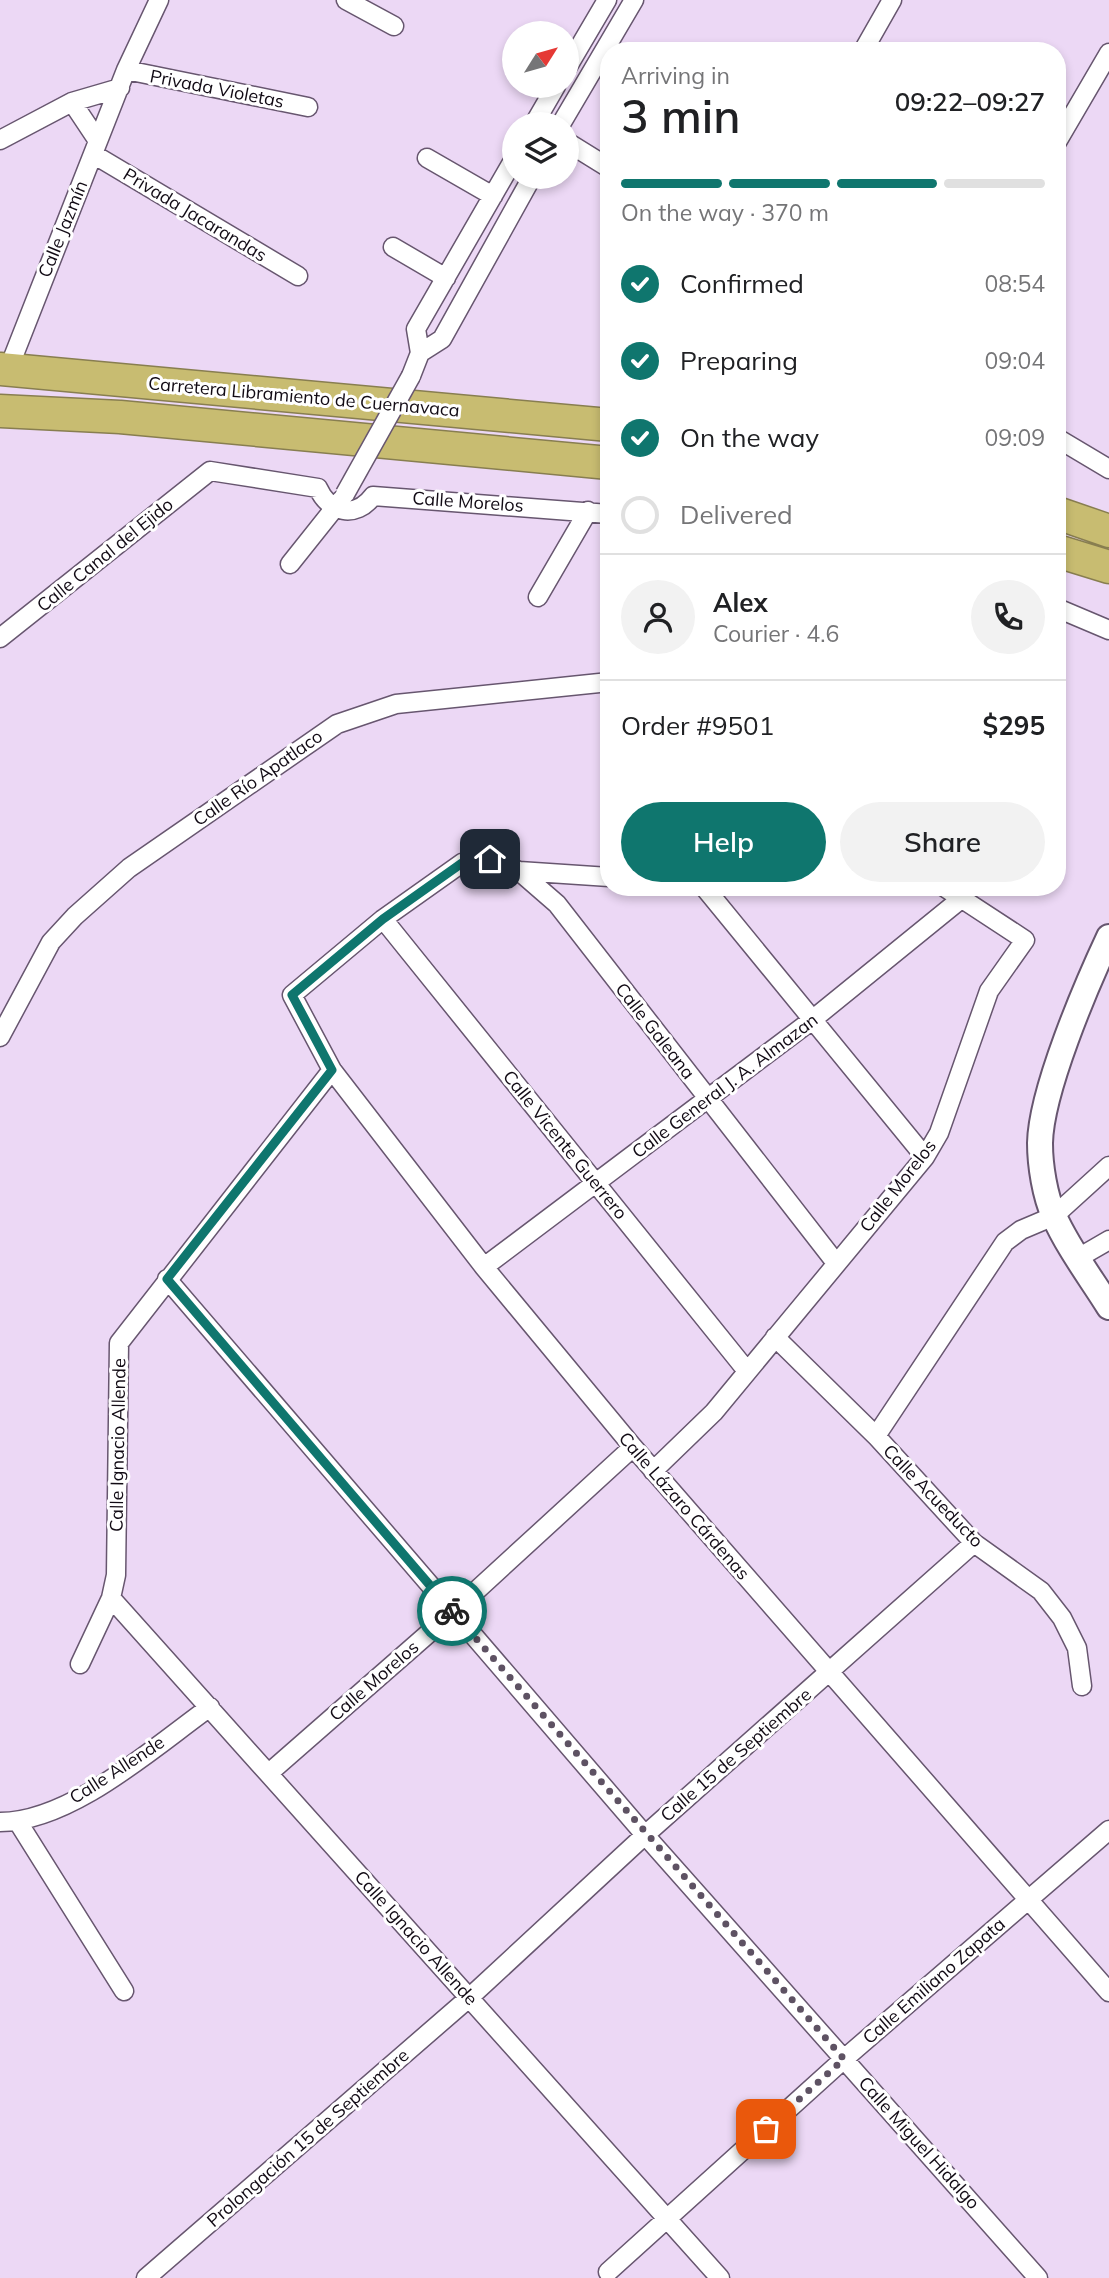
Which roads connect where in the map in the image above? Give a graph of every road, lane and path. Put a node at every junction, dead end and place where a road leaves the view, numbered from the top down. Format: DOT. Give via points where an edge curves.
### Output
graph roads {
  1 [pos="159,0"];
  2 [pos="346,0"];
  3 [pos="607,0"];
  4 [pos="634,0"];
  5 [pos="892,0"];
  6 [pos="394,26"];
  7 [pos="609,42"];
  8 [pos="868,42"];
  9 [pos="579,48"];
  10 [pos="1109,53"];
  11 [pos="600,58"];
  12 [pos="126,70"];
  13 [pos="120,88"];
  14 [pos="72,102"];
  15 [pos="308,107"];
  16 [pos="568,112"];
  17 [pos="1066,127"];
  18 [pos="0,139"];
  19 [pos="96,148"];
  20 [pos="579,149"];
  21 [pos="427,158"];
  22 [pos="600,162"];
  23 [pos="502,180"];
  24 [pos="525,189"];
  25 [pos="493,196"];
  26 [pos="393,247"];
  27 [pos="298,276"];
  28 [pos="446,278"];
  29 [pos="420,353"];
  30 [pos="4,369"];
  31 [pos="0,411"];
  32 [pos="600,424"];
  33 [pos="1066,445"];
  34 [pos="600,462"];
  35 [pos="1108,475"];
  36 [pos="339,502"];
  37 [pos="588,511"];
  38 [pos="600,513"];
  39 [pos="1066,516"];
  40 [pos="1109,531"];
  41 [pos="1066,554"];
  42 [pos="290,564"];
  43 [pos="1109,567"];
  44 [pos="538,597"];
  45 [pos="1066,612"];
  46 [pos="1109,630"];
  47 [pos="0,638"];
  48 [pos="600,683"];
  49 [pos="519,871"];
  50 [pos="600,876"];
  51 [pos="711,896"];
  52 [pos="957,896"];
  53 [pos="961,899"];
  54 [pos="383,919"];
  55 [pos="1108,942"];
  56 [pos="812,1020"];
  57 [pos="0,1037"];
  58 [pos="332,1070"];
  59 [pos="708,1099"];
  60 [pos="925,1157"];
  61 [pos="1109,1166"];
  62 [pos="596,1183"];
  63 [pos="1054,1216"];
  64 [pos="1109,1240"];
  65 [pos="1078,1258"];
  66 [pos="836,1263"];
  67 [pos="484,1267"];
  68 [pos="167,1279"];
  69 [pos="1109,1307"];
  70 [pos="775,1337"];
  71 [pos="747,1371"];
  72 [pos="876,1436"];
  73 [pos="632,1447"];
  74 [pos="653,1471"];
  75 [pos="974,1543"];
  76 [pos="111,1598"];
  77 [pos="453,1612"];
  78 [pos="80,1664"];
  79 [pos="830,1673"];
  80 [pos="1082,1686"];
  81 [pos="210,1707"];
  82 [pos="269,1773"];
  83 [pos="9,1822"];
  84 [pos="1109,1830"];
  85 [pos="645,1835"];
  86 [pos="1029,1898"];
  87 [pos="124,1991"];
  88 [pos="1109,1992"];
  89 [pos="470,1997"];
  90 [pos="844,2059"];
  91 [pos="668,2218"];
  92 [pos="608,2272"];
  93 [pos="147,2278"];
  94 [pos="720,2278"];
  95 [pos="1038,2278"];
  1 -- 12 [label="street, Calle Jazmín"];
  2 -- 6 [label="street"];
  3 -- 9 [label="street"];
  4 -- 7 [label="street"];
  5 -- 8 [label="street"];
  10 -- 17 [label="street"];
  11 -- 16 [label="street"];
  12 -- 13 [label="street, Calle Jazmín"];
  12 -- 15 [label="street, Privada Violetas"];
  13 -- 14 [label="street"];
  13 -- 19 [label="street, Calle Jazmín"];
  14 -- 18 [label="street"];
  14 -- 19 [label="street"];
  19 -- 27 [label="street, Privada Jacarandas"];
  19 -- 30 [label="street, Calle Jazmín"];
  20 -- 22 [label="street"];
  21 -- 25 [label="street"];
  23 -- 25 [label="street"];
  24 -- 29 [label="street" via="442,339"];
  25 -- 28 [label="street"];
  26 -- 28 [label="street"];
  28 -- 29 [label="street" via="416,329"];
  29 -- 36 [label="street, bridge"];
  30 -- 32 [label="highway, Carretera Libramiento de Cuernavaca"];
  31 -- 34 [label="highway, Carretera Libramiento de Cuernavaca" via="120,417"];
  33 -- 35 [label="street"];
  36 -- 37 [label="street, Calle Morelos" via="354,510 373,496"];
  36 -- 42 [label="street"];
  36 -- 47 [label="street, Calle Canal del Ejido" via="324,501 318,488 210,471"];
  37 -- 38 [label="street, Calle Morelos"];
  37 -- 44 [label="street"];
  39 -- 40 [label="highway"];
  41 -- 43 [label="highway"];
  45 -- 46 [label="street"];
  48 -- 57 [label="street, Calle Río Apatlaco" via="396,704 337,724 129,868 75,916 51,943"];
  49 -- 50 [label="street"];
  49 -- 54 [label="street" via="490,859 462,863"];
  49 -- 59 [label="street, Calle Galeana" via="556,904"];
  51 -- 56 [label="street"];
  52 -- 53 [label="street, Calle Morelos"];
  53 -- 56 [label="street, Calle General J. A. Almazan"];
  53 -- 60 [label="street, Calle Morelos" via="1025,940 989,991 939,1133"];
  54 -- 58 [label="street, Calle Lázaro Cárdenas" via="292,995"];
  54 -- 62 [label="street, Calle Vicente Guerrero"];
  55 -- 63 [label="main road" via="1048,1097 1040,1143"];
  56 -- 59 [label="street, Calle General J. A. Almazan"];
  56 -- 60 [label="street"];
  58 -- 67 [label="street, Calle Lázaro Cárdenas"];
  58 -- 68 [label="street, Calle Ignacio Allende"];
  59 -- 62 [label="street, Calle General J. A. Almazan"];
  59 -- 66 [label="street, Calle Galeana"];
  60 -- 66 [label="street, Calle Morelos"];
  61 -- 63 [label="street, Calle Acueducto"];
  62 -- 67 [label="street, Calle General J. A. Almazan"];
  62 -- 71 [label="street, Calle Vicente Guerrero"];
  63 -- 65 [label="main road"];
  63 -- 72 [label="street, Calle Acueducto" via="1005,1242"];
  64 -- 65 [label="street"];
  65 -- 69 [label="main road"];
  66 -- 70 [label="street, Calle Morelos"];
  67 -- 73 [label="street, Calle Lázaro Cárdenas"];
  68 -- 76 [label="street, Calle Ignacio Allende" via="120,1343 116,1575"];
  68 -- 77 [label="street, Calle Miguel Hidalgo"];
  70 -- 71 [label="street, Calle Morelos"];
  70 -- 72 [label="street, Calle Acueducto"];
  71 -- 74 [label="street, Calle Morelos" via="714,1412"];
  72 -- 75 [label="street, Calle Acueducto"];
  73 -- 74 [label="street, Calle Lázaro Cárdenas"];
  73 -- 77 [label="street, Calle Morelos"];
  74 -- 79 [label="street, Calle Lázaro Cárdenas"];
  75 -- 79 [label="street, Calle 15 de Septiembre"];
  75 -- 80 [label="street, Calle Acueducto" via="1041,1591 1062,1618 1077,1648"];
  76 -- 78 [label="street, Calle Ignacio Allende"];
  76 -- 81 [label="street, Calle Ignacio Allende"];
  77 -- 82 [label="street, Calle Morelos"];
  77 -- 85 [label="street, Calle Miguel Hidalgo"];
  79 -- 85 [label="street, Calle 15 de Septiembre"];
  79 -- 86 [label="street, Calle Lázaro Cárdenas"];
  81 -- 82 [label="street, Calle Ignacio Allende"];
  81 -- 83 [label="street, Calle Allende" via="60,1808"];
  82 -- 89 [label="street, Calle Ignacio Allende"];
  83 -- 87 [label="street"];
  84 -- 86 [label="street, Calle Emiliano Zapata"];
  85 -- 89 [label="street, Calle 15 de Septiembre"];
  85 -- 90 [label="street, Calle Miguel Hidalgo"];
  86 -- 88 [label="street, Calle Lázaro Cárdenas"];
  86 -- 90 [label="street, Calle Emiliano Zapata"];
  89 -- 91 [label="street, Calle Ignacio Allende"];
  89 -- 93 [label="street, Prolongación 15 de Septiembre"];
  90 -- 91 [label="street, Calle Emiliano Zapata"];
  90 -- 95 [label="street, Calle Miguel Hidalgo"];
  91 -- 92 [label="street, Calle Emiliano Zapata"];
  91 -- 94 [label="street, Calle Ignacio Allende"];
}
